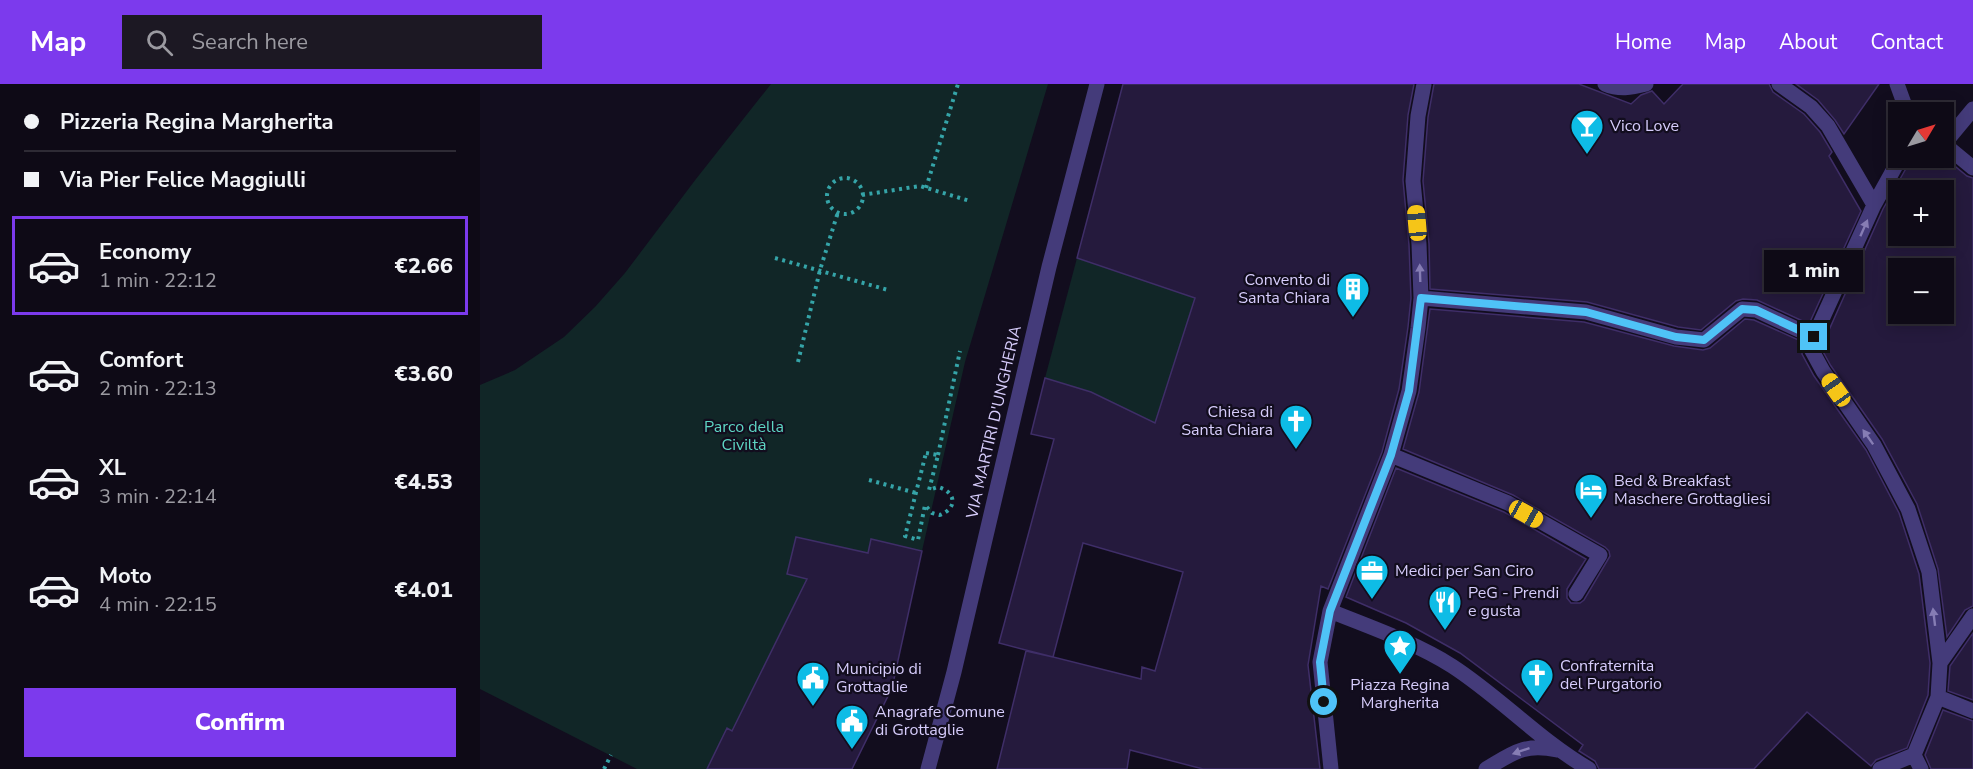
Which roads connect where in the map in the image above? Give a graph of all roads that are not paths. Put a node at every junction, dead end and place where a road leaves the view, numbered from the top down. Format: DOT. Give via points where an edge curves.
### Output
graph roads {
  1 [pos="1097,84"];
  2 [pos="1424,84"];
  3 [pos="1605,84"];
  4 [pos="1646,84"];
  5 [pos="1779,84"];
  6 [pos="1897,84"];
  7 [pos="1904,102"];
  8 [pos="1973,109"];
  9 [pos="1954,132"];
  10 [pos="1954,152"];
  11 [pos="1894,168"];
  12 [pos="1973,168"];
  13 [pos="1874,205"];
  14 [pos="1421,298"];
  15 [pos="1814,337"];
  16 [pos="1391,455"];
  17 [pos="1576,594"];
  18 [pos="1330,611"];
  19 [pos="1973,616"];
  20 [pos="1940,663"];
  21 [pos="1938,697"];
  22 [pos="1973,711"];
  23 [pos="1560,750"];
  24 [pos="1914,755"];
  25 [pos="928,769"];
  26 [pos="1331,769"];
  27 [pos="1486,769"];
  28 [pos="1589,769"];
  29 [pos="1880,769"];
  30 [pos="1921,769"];
  1 -- 25 [label="street, VIA MARTIRI D'UNGHERIA" via="1048,267"];
  14 -- 2 [label="street, one-way" via="1413,181"];
  3 -- 4 [label="street" via="1616,88"];
  5 -- 13 [label="street" via="1820,115"];
  6 -- 7 [label="street"];
  8 -- 9 [label="street"];
  10 -- 12 [label="street"];
  11 -- 13 [label="street"];
  15 -- 13 [label="street, one-way"];
  14 -- 15 [label="street" via="1586,312 1676,337 1704,340 1742,309 1756,310"];
  14 -- 16 [label="street" via="1409,391"];
  20 -- 15 [label="street, one-way" via="1929,572 1908,509 1874,445 1823,371 1811,349"];
  16 -- 17 [label="street" via="1508,504 1600,555"];
  16 -- 18 [label="street"];
  18 -- 23 [label="street" via="1452,666"];
  18 -- 26 [label="street" via="1320,662"];
  19 -- 20 [label="street"];
  20 -- 21 [label="street"];
  21 -- 22 [label="street"];
  21 -- 24 [label="street"];
  23 -- 27 [label="street, one-way" via="1524,748"];
  23 -- 28 [label="street"];
  24 -- 29 [label="street"];
  24 -- 30 [label="street"];
}
